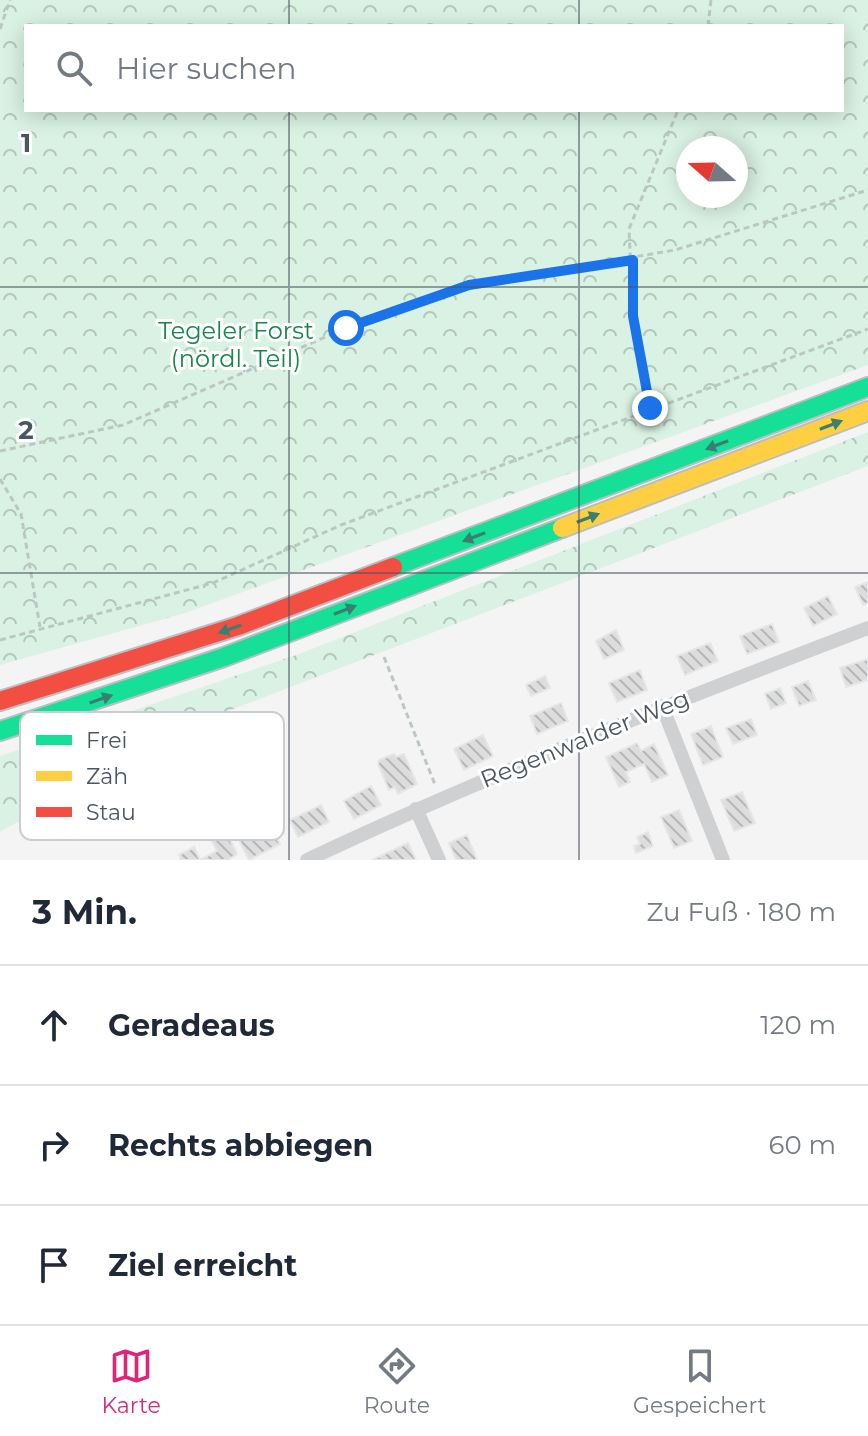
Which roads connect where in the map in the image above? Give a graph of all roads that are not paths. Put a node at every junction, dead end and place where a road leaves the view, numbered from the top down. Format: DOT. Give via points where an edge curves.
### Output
graph roads {
  1 [pos="868,387"];
  2 [pos="868,411"];
  3 [pos="868,628"];
  4 [pos="0,701"];
  5 [pos="662,706"];
  6 [pos="58,712"];
  7 [pos="20,724"];
  8 [pos="0,731"];
  9 [pos="416,809"];
  10 [pos="307,860"];
  11 [pos="439,860"];
  12 [pos="723,860"];
  1 -- 4 [label="highway, one-way" via="238,626"];
  6 -- 2 [label="highway, one-way" via="224,657"];
  3 -- 5 [label="street, Regenwalder Weg"];
  5 -- 9 [label="street, Regenwalder Weg"];
  5 -- 12 [label="street"];
  8 -- 7 [label="highway, one-way"];
  9 -- 10 [label="street, Regenwalder Weg"];
  9 -- 11 [label="street"];
}
